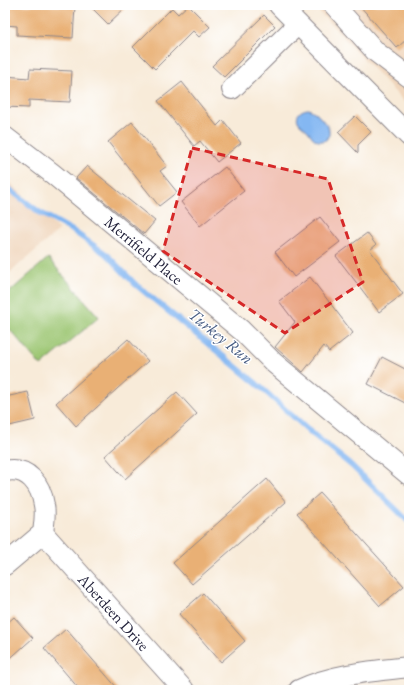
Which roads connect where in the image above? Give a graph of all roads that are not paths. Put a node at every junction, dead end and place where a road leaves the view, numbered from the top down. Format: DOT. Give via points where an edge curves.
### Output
graph roads {
  1 [pos="279,5"];
  2 [pos="334,5"];
  3 [pos="298,24"];
  4 [pos="409,77"];
  5 [pos="232,89"];
  6 [pos="409,136"];
  7 [pos="5,137"];
  8 [pos="5,471"];
  9 [pos="409,475"];
  10 [pos="43,533"];
  11 [pos="5,565"];
  12 [pos="409,667"];
  13 [pos="184,690"];
  14 [pos="299,690"];
  1 -- 3 [label="street"];
  2 -- 4 [label="street" via="376,52"];
  3 -- 5 [label="street"];
  3 -- 6 [label="street"];
  7 -- 9 [label="street, Merrifield Place" via="241,330 274,363"];
  8 -- 10 [label="street" via="21,471 31,476 37,484 44,505"];
  10 -- 11 [label="street"];
  10 -- 13 [label="street, Aberdeen Drive"];
  12 -- 14 [label="street" via="330,679"];
}
